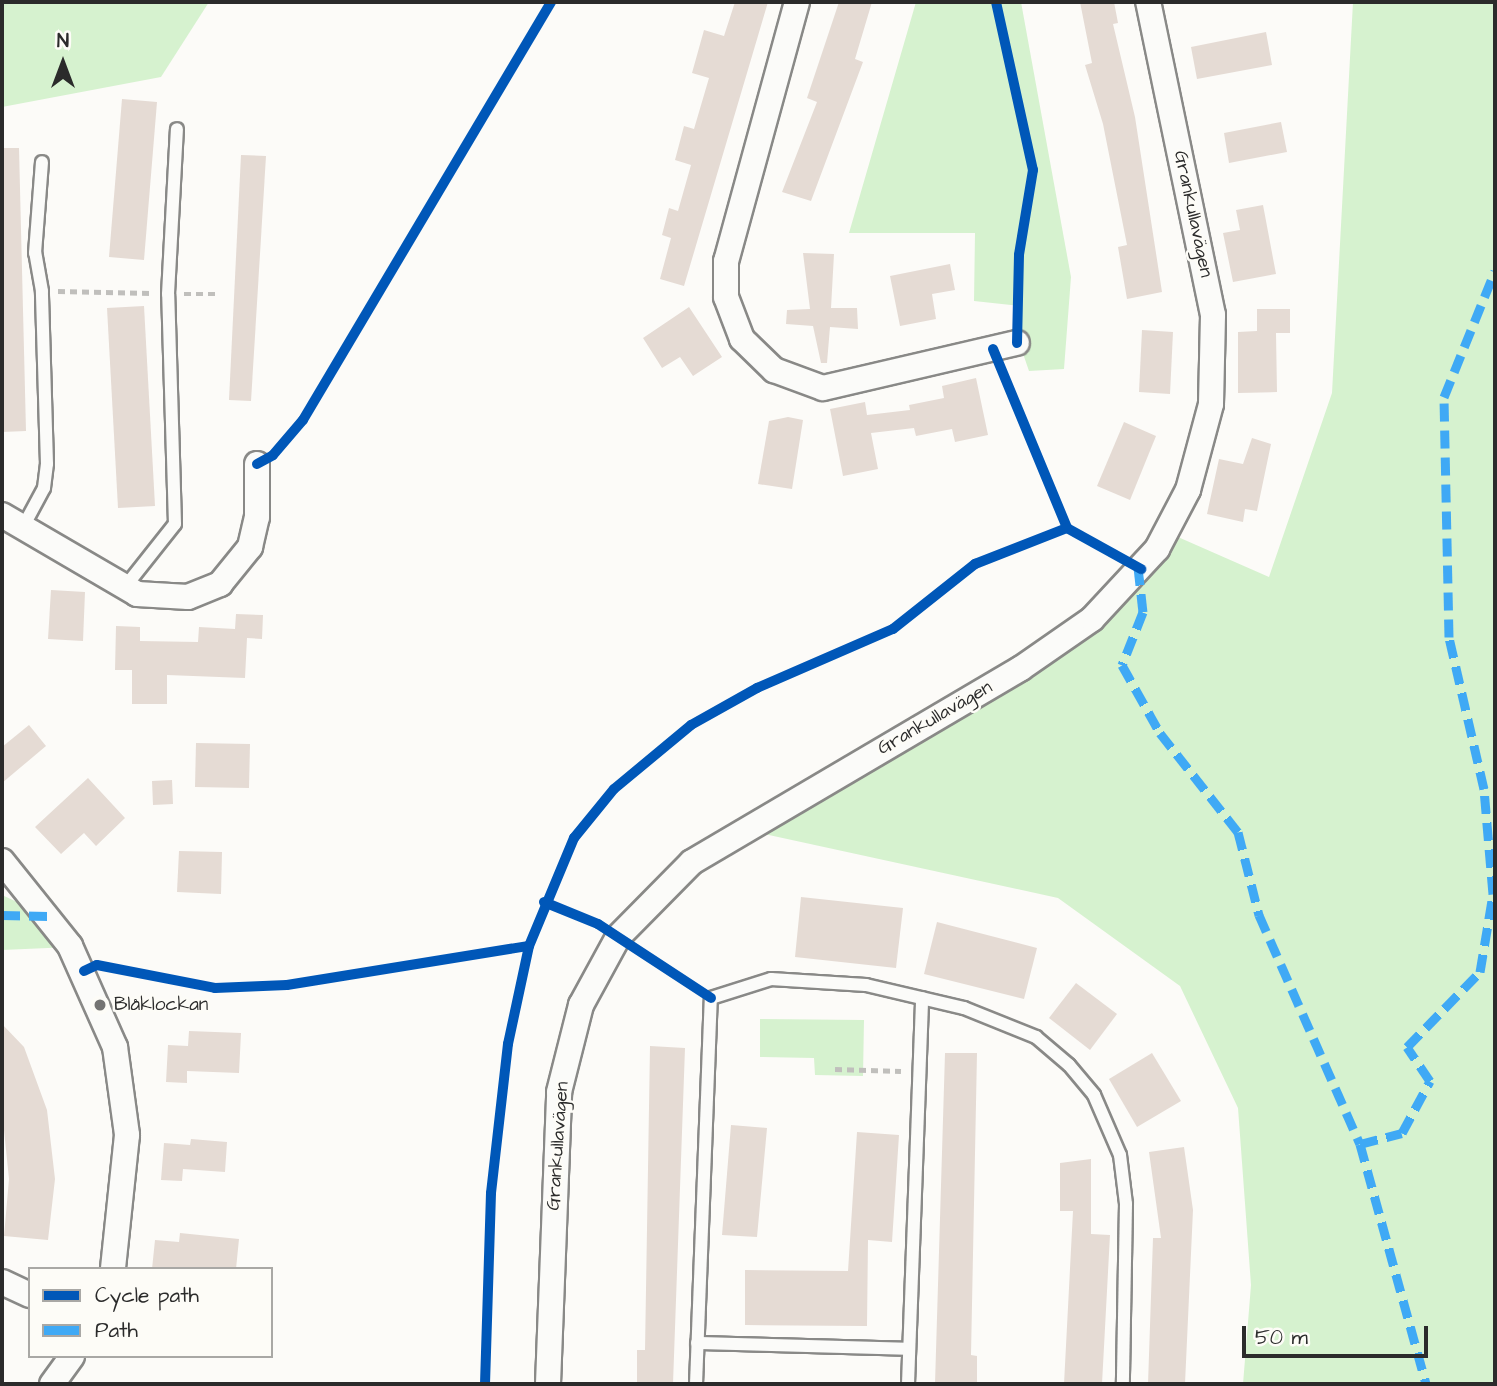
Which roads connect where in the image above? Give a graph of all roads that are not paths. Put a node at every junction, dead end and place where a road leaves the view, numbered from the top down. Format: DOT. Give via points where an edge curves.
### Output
graph roads {
  1 [pos="797,2"];
  2 [pos="1148,2"];
  3 [pos="177,130"];
  4 [pos="42,162"];
  5 [pos="1017,343"];
  6 [pos="257,464"];
  7 [pos="2,515"];
  8 [pos="23,527"];
  9 [pos="125,587"];
  10 [pos="2,861"];
  11 [pos="922,998"];
  12 [pos="113,1267"];
  13 [pos="2,1282"];
  14 [pos="28,1294"];
  15 [pos="697,1343"];
  16 [pos="909,1349"];
  17 [pos="71,1358"];
  18 [pos="52,1384"];
  19 [pos="548,1384"];
  20 [pos="696,1384"];
  21 [pos="908,1384"];
  22 [pos="1123,1384"];
  1 -- 5 [label="street" via="726,261 726,297 742,339 774,370 823,387"];
  2 -- 19 [label="street, Grankullavägen" via="1213,315 1211,404 1188,490 1157,549 1092,619 1020,669 692,862 618,937 581,1005 559,1092"];
  3 -- 9 [label="lane" via="168,294 176,524"];
  4 -- 8 [label="lane" via="35,253 42,291 47,464 44,488"];
  6 -- 9 [label="street" via="255,533 234,571 220,584 188,597 155,598"];
  7 -- 8 [label="street"];
  8 -- 9 [label="street"];
  10 -- 12 [label="street" via="69,946 115,1047 127,1135"];
  11 -- 15 [label="lane" via="866,985 771,978 711,998"];
  11 -- 16 [label="lane"];
  11 -- 22 [label="lane" via="1007,1022 1036,1037 1069,1065 1106,1118 1120,1155 1126,1204"];
  13 -- 14 [label="street"];
  15 -- 16 [label="lane"];
  15 -- 20 [label="lane"];
  16 -- 21 [label="lane"];
  17 -- 18 [label="street"];
}
